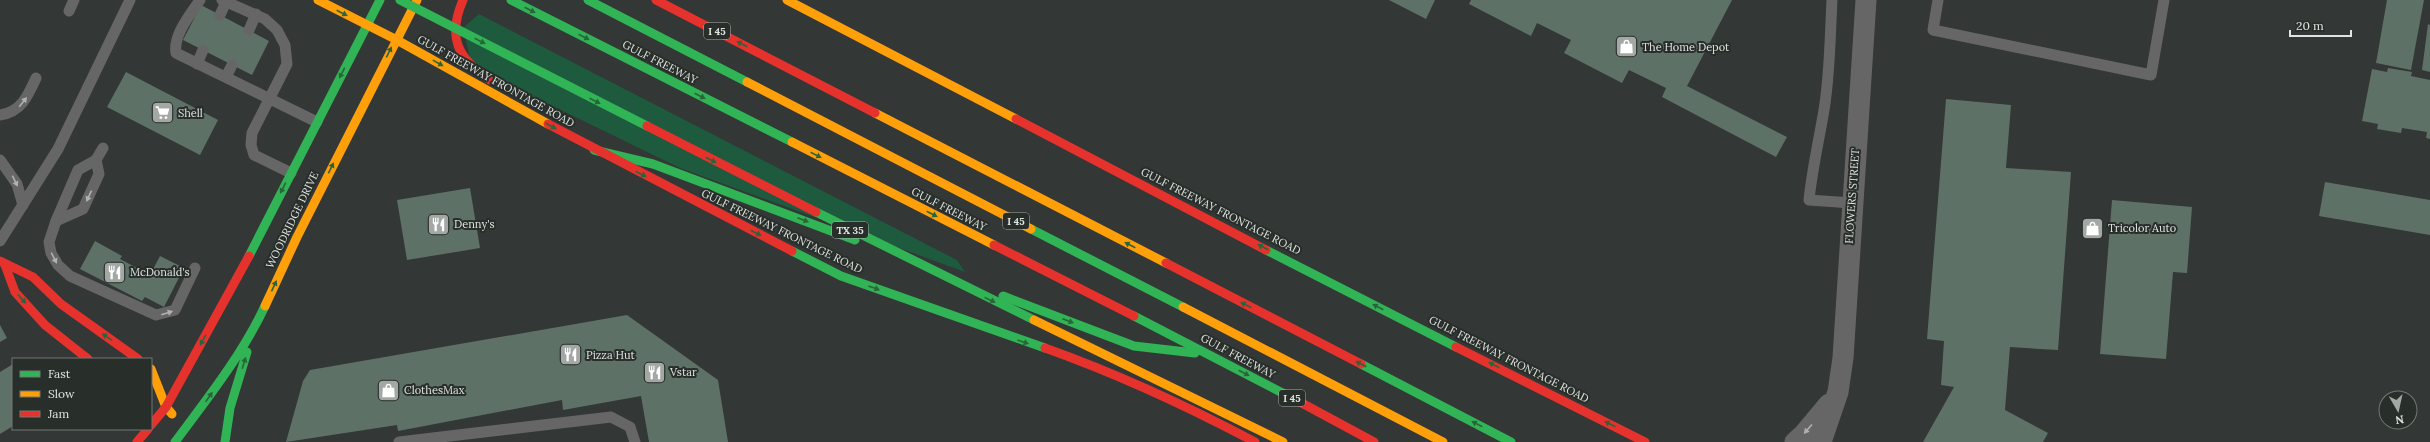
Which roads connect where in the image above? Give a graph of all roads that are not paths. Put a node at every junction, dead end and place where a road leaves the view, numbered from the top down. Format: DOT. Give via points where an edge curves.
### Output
graph roads {
  1 [pos="74,0"];
  2 [pos="130,0"];
  3 [pos="200,0"];
  4 [pos="318,0"];
  5 [pos="380,0"];
  6 [pos="400,0"];
  7 [pos="417,0"];
  8 [pos="463,0"];
  9 [pos="511,0"];
  10 [pos="588,0"];
  11 [pos="656,0"];
  12 [pos="787,0"];
  13 [pos="1832,0"];
  14 [pos="1866,0"];
  15 [pos="1938,0"];
  16 [pos="2164,0"];
  17 [pos="224,1"];
  18 [pos="69,11"];
  19 [pos="256,14"];
  20 [pos="220,15"];
  21 [pos="366,26"];
  22 [pos="249,30"];
  23 [pos="395,39"];
  24 [pos="203,50"];
  25 [pos="197,64"];
  26 [pos="232,65"];
  27 [pos="226,77"];
  28 [pos="36,78"];
  29 [pos="268,98"];
  30 [pos="517,106"];
  31 [pos="0,115"];
  32 [pos="317,122"];
  33 [pos="103,148"];
  34 [pos="594,150"];
  35 [pos="0,160"];
  36 [pos="96,160"];
  37 [pos="291,173"];
  38 [pos="1852,203"];
  39 [pos="23,205"];
  40 [pos="56,221"];
  41 [pos="0,241"];
  42 [pos="2,265"];
  43 [pos="194,268"];
  44 [pos="255,328"];
  45 [pos="1210,354"];
  46 [pos="87,358"];
  47 [pos="137,358"];
  48 [pos="152,372"];
  49 [pos="1838,392"];
  50 [pos="152,401"];
  51 [pos="166,407"];
  52 [pos="152,424"];
  53 [pos="147,430"];
  54 [pos="188,432"];
  55 [pos="137,442"];
  56 [pos="175,442"];
  57 [pos="225,442"];
  58 [pos="400,442"];
  59 [pos="635,442"];
  60 [pos="1255,442"];
  61 [pos="1283,442"];
  62 [pos="1374,442"];
  63 [pos="1443,442"];
  64 [pos="1511,442"];
  65 [pos="1645,442"];
  66 [pos="1794,442"];
  67 [pos="1821,442"];
  1 -- 18 [label="lane"];
  2 -- 39 [label="lane" via="58,149"];
  3 -- 25 [label="lane" via="175,46 176,53"];
  4 -- 21 [label="main road, GULF FREEWAY FRONTAGE ROAD, one-way"];
  5 -- 21 [label="main road, WOODRIDGE DRIVE"];
  6 -- 61 [label="main road, TX 35, one-way, bridge" via="637,123 990,300"];
  7 -- 23 [label="main road, WOODRIDGE DRIVE"];
  8 -- 30 [label="main road" via="455,15 454,27 456,41 464,58 477,72 509,92"];
  9 -- 45 [label="main road, GULF FREEWAY / I 45, one-way"];
  10 -- 63 [label="main road, GULF FREEWAY / I 45"];
  64 -- 11 [label="main road, I 45, one-way"];
  65 -- 12 [label="main road, GULF FREEWAY FRONTAGE ROAD, one-way" via="1336,286"];
  13 -- 38 [label="lane" via="1824,109 1809,200"];
  14 -- 38 [label="street, FLOWERS STREET"];
  15 -- 16 [label="lane" via="1933,30 2151,75"];
  17 -- 19 [label="lane"];
  17 -- 20 [label="lane"];
  19 -- 22 [label="lane"];
  19 -- 29 [label="lane" via="277,30 285,45 288,64"];
  21 -- 23 [label="main road, GULF FREEWAY FRONTAGE ROAD"];
  21 -- 32 [label="main road, WOODRIDGE DRIVE, one-way"];
  23 -- 30 [label="main road, GULF FREEWAY FRONTAGE ROAD, one-way"];
  44 -- 23 [label="main road, WOODRIDGE DRIVE, one-way"];
  24 -- 25 [label="lane"];
  25 -- 27 [label="lane"];
  26 -- 27 [label="lane"];
  27 -- 29 [label="lane"];
  31 -- 28 [label="lane, one-way" via="22,105"];
  29 -- 32 [label="lane"];
  29 -- 37 [label="lane" via="252,133 250,145 254,154"];
  30 -- 34 [label="main road, GULF FREEWAY FRONTAGE ROAD, one-way"];
  32 -- 37 [label="main road, WOODRIDGE DRIVE"];
  33 -- 36 [label="lane"];
  34 -- 45 [label="main road, one-way" via="660,167 1134,346"];
  34 -- 60 [label="main road, GULF FREEWAY FRONTAGE ROAD, one-way" via="842,276 1087,364 1194,409"];
  35 -- 39 [label="lane, one-way" via="17,184"];
  36 -- 40 [label="lane" via="78,170"];
  36 -- 40 [label="lane, one-way" via="100,174 83,209"];
  37 -- 51 [label="main road, WOODRIDGE DRIVE, one-way" via="237,280"];
  38 -- 49 [label="street, FLOWERS STREET" via="1843,358"];
  39 -- 41 [label="lane"];
  40 -- 43 [label="lane, one-way" via="49,242 58,265 70,276 145,312 156,315 175,310"];
  42 -- 46 [label="main road, one-way" via="15,292 46,325"];
  47 -- 42 [label="main road, one-way" via="61,304 33,277"];
  54 -- 44 [label="main road, WOODRIDGE DRIVE, one-way"];
  57 -- 44 [label="main road, one-way" via="230,408"];
  45 -- 62 [label="main road, GULF FREEWAY / I 45, one-way"];
  48 -- 51 [label="main road"];
  49 -- 66 [label="street, FLOWERS STREET, one-way" via="1820,416"];
  49 -- 67 [label="street, FLOWERS STREET"];
  50 -- 51 [label="main road"];
  51 -- 52 [label="main road, WOODRIDGE DRIVE"];
  51 -- 54 [label="main road"];
  53 -- 55 [label="main road"];
  54 -- 56 [label="main road, WOODRIDGE DRIVE"];
  58 -- 59 [label="lane" via="611,417 630,427"];
}
